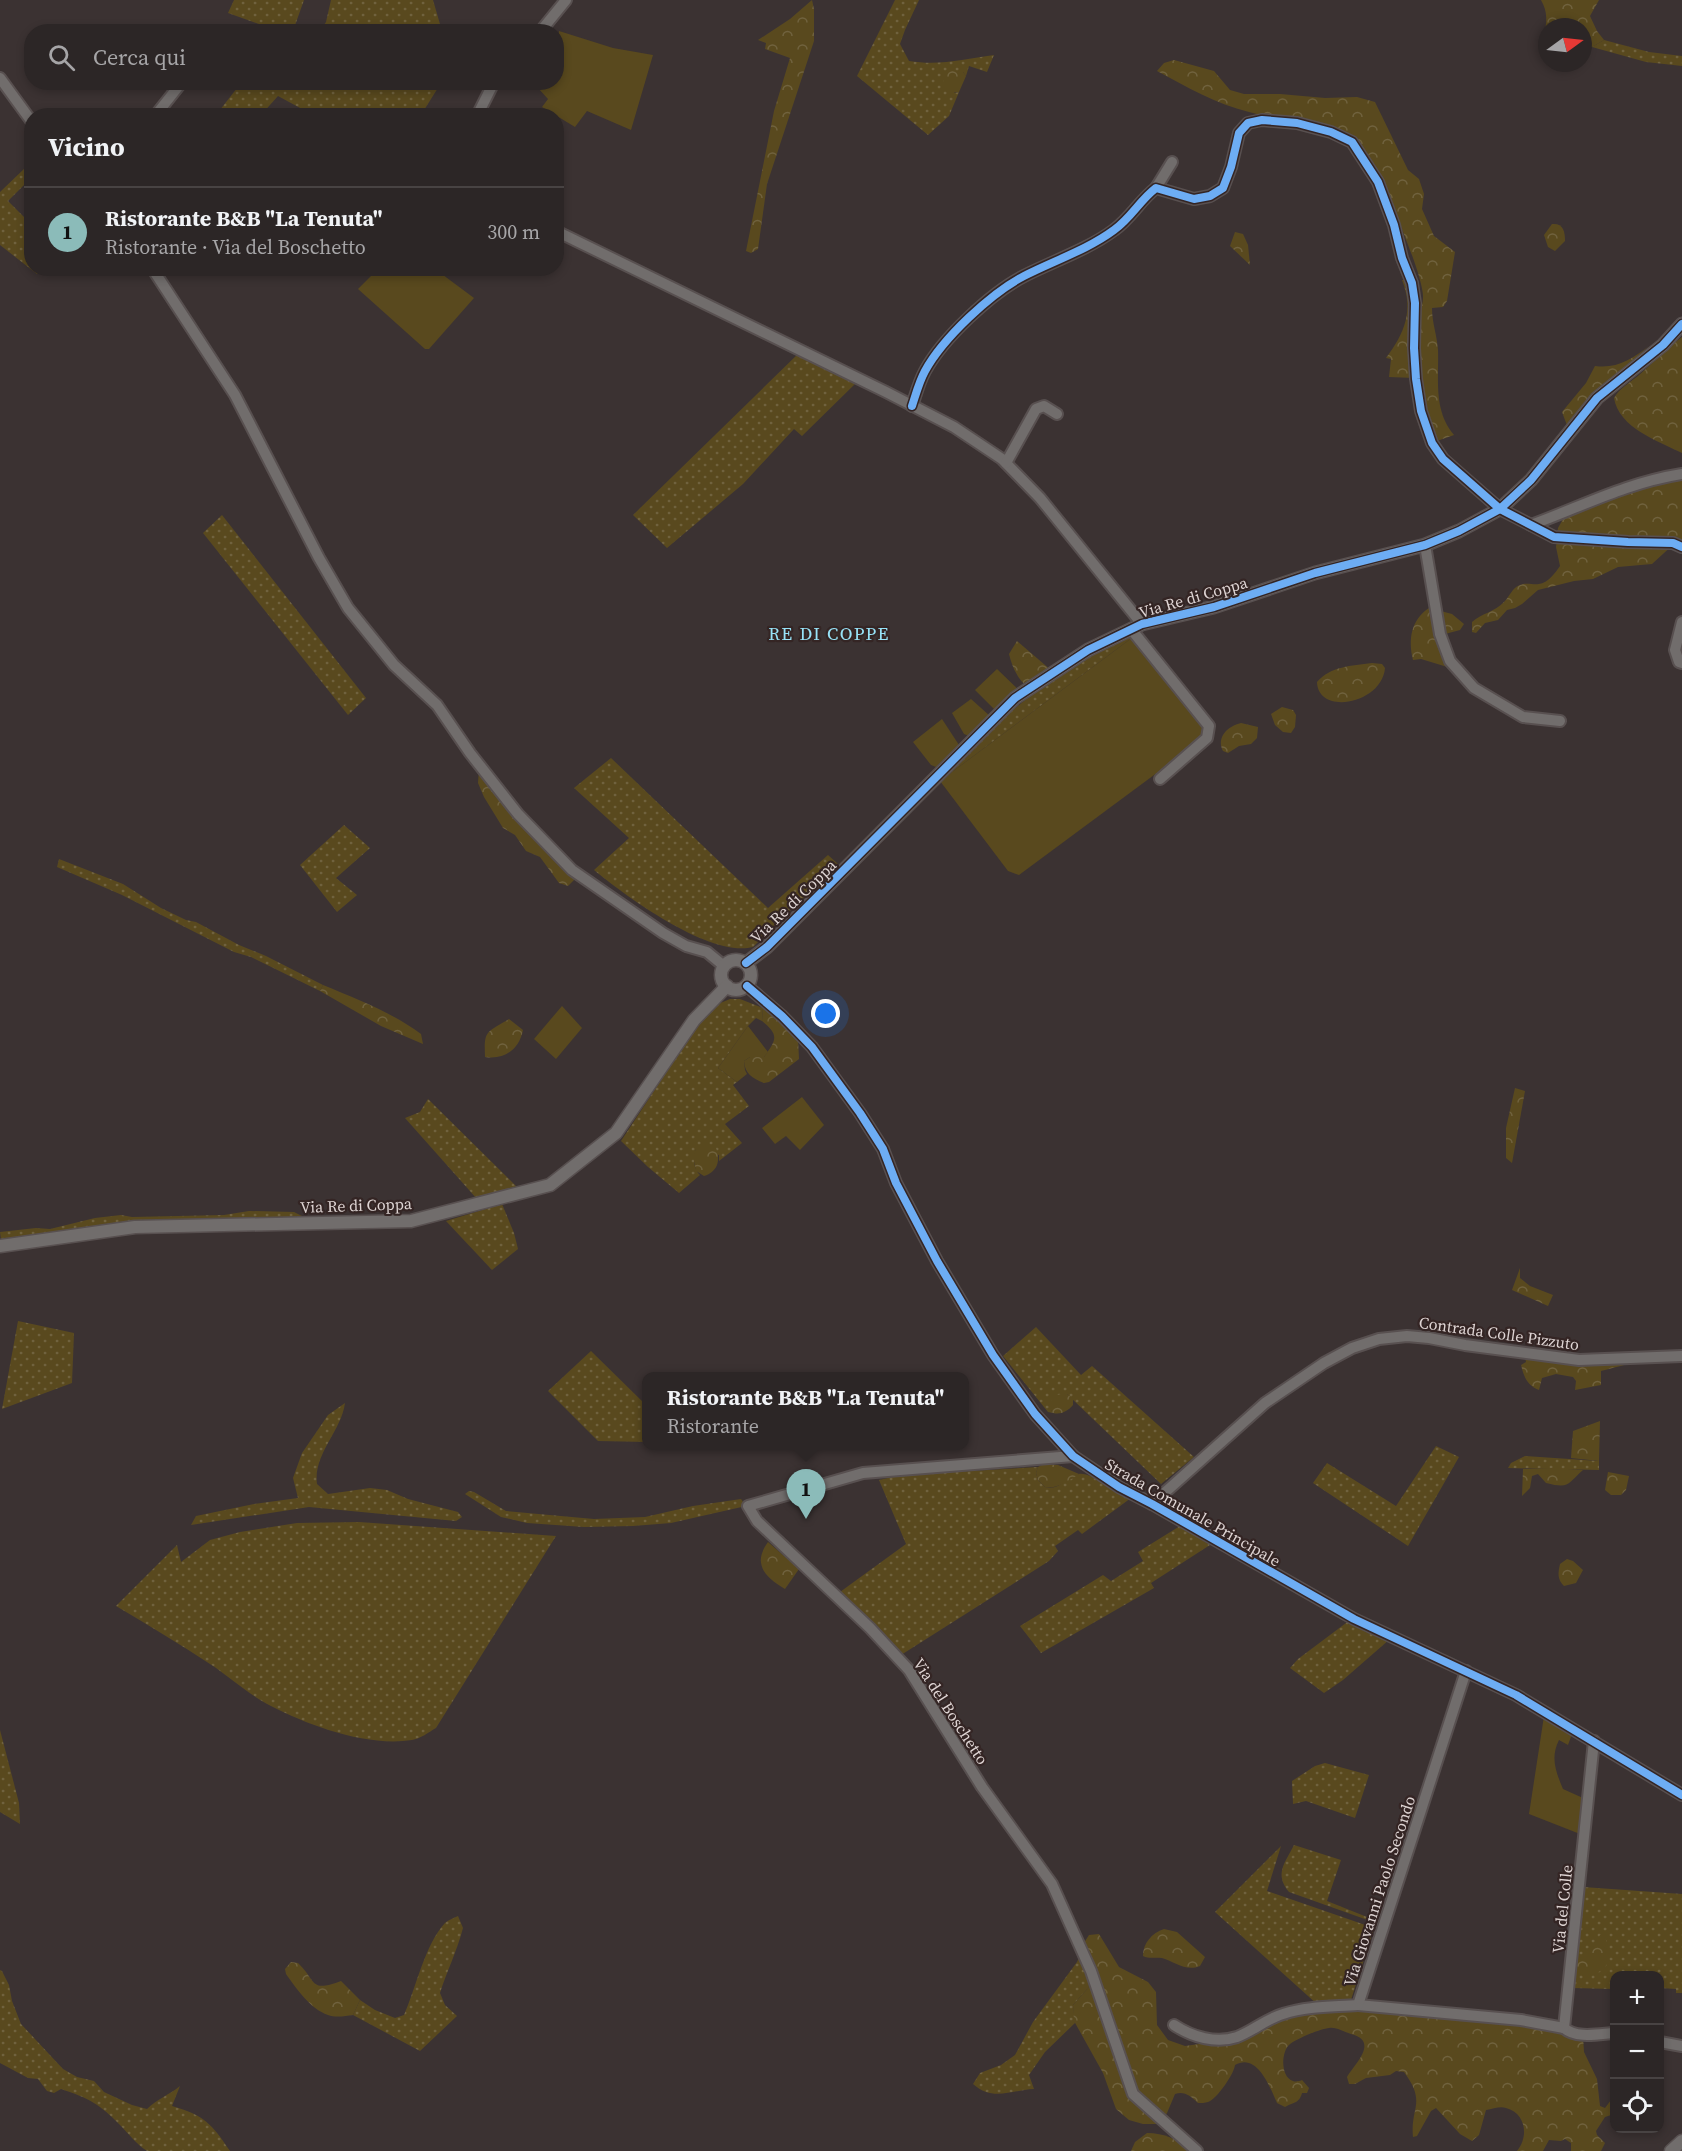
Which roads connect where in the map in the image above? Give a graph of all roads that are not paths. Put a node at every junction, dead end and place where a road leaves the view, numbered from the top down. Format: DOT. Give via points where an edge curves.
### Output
graph roads {
  1 [pos="566,0"];
  2 [pos="546,24"];
  3 [pos="0,78"];
  4 [pos="176,90"];
  5 [pos="490,90"];
  6 [pos="161,108"];
  7 [pos="481,108"];
  8 [pos="24,111"];
  9 [pos="1172,162"];
  10 [pos="1156,188"];
  11 [pos="564,235"];
  12 [pos="157,276"];
  13 [pos="1682,324"];
  14 [pos="912,406"];
  15 [pos="1057,414"];
  16 [pos="1006,463"];
  17 [pos="1682,474"];
  18 [pos="1500,509"];
  19 [pos="1531,525"];
  20 [pos="1425,545"];
  21 [pos="1682,547"];
  22 [pos="1682,622"];
  23 [pos="1137,627"];
  24 [pos="1682,663"];
  25 [pos="1560,721"];
  26 [pos="1160,779"];
  27 [pos="746,963"];
  28 [pos="724,966"];
  29 [pos="727,986"];
  30 [pos="747,986"];
  31 [pos="0,1246"];
  32 [pos="1682,1356"];
  33 [pos="1073,1456"];
  34 [pos="1152,1504"];
  35 [pos="1466,1671"];
  36 [pos="1594,1741"];
  37 [pos="1682,1796"];
  38 [pos="1358,2005"];
  39 [pos="1174,2025"];
  40 [pos="1564,2028"];
  41 [pos="1610,2033"];
  42 [pos="1664,2043"];
  43 [pos="1682,2046"];
  44 [pos="1682,2141"];
  45 [pos="1197,2151"];
  46 [pos="1671,2151"];
  1 -- 2 [label="street"];
  3 -- 8 [label="street"];
  4 -- 6 [label="street"];
  5 -- 7 [label="street"];
  9 -- 10 [label="street"];
  10 -- 14 [label="street" via="1114,230 1021,278 984,304 925,371"];
  10 -- 18 [label="street" via="1194,199 1223,188 1239,133 1248,123 1297,123 1352,142 1378,182 1412,283 1416,379 1432,443 1443,459"];
  11 -- 14 [label="street"];
  12 -- 28 [label="street" via="235,396 348,608 394,665 437,705 518,814 572,870 663,933 686,946 708,952"];
  13 -- 18 [label="street, Via Re di Coppa" via="1663,345 1597,398 1531,480"];
  14 -- 16 [label="street" via="954,427"];
  15 -- 16 [label="street" via="1044,406 1036,409"];
  16 -- 23 [label="street" via="1040,498"];
  17 -- 19 [label="street" via="1620,489"];
  18 -- 19 [label="street"];
  18 -- 20 [label="street, Via Re di Coppa"];
  19 -- 21 [label="street" via="1554,537 1673,543"];
  20 -- 23 [label="street, Via Re di Coppa" via="1314,573 1214,607"];
  20 -- 25 [label="street" via="1440,634 1450,661 1474,688 1523,717"];
  22 -- 24 [label="street" via="1676,650"];
  23 -- 26 [label="street" via="1209,726 1207,738"];
  23 -- 27 [label="street, Via Re di Coppa" via="1088,650 1015,698 767,947"];
  27 -- 28 [label="street" via="735,960"];
  27 -- 30 [label="street" via="751,973"];
  28 -- 29 [label="street" via="722,974"];
  29 -- 30 [label="street" via="735,990"];
  29 -- 31 [label="street, Via Re di Coppa" via="694,1020 616,1133 550,1185 411,1221 135,1227"];
  30 -- 33 [label="street, Strada Comunale Principale" via="789,1023 835,1076 883,1149 896,1184 937,1261 993,1355 1035,1413"];
  32 -- 34 [label="street, Contrada Colle Pizzuto" via="1579,1360 1429,1338 1379,1339 1324,1363 1266,1403"];
  33 -- 34 [label="street, Strada Comunale Principale"];
  33 -- 45 [label="street, Via del Boschetto" via="863,1473 748,1506 757,1521 909,1670 982,1787 1052,1884 1091,1971 1133,2094"];
  34 -- 35 [label="street, Strada Comunale Principale" via="1354,1619"];
  35 -- 36 [label="street, Strada Comunale Principale"];
  35 -- 38 [label="street, Via Giovanni Paolo Secondo"];
  36 -- 37 [label="street, Strada Comunale Principale"];
  36 -- 40 [label="street, Via del Colle"];
  38 -- 39 [label="street, Via Giovanni Paolo Secondo" via="1307,2007 1269,2018 1235,2038 1219,2040 1187,2033"];
  38 -- 40 [label="street" via="1521,2020"];
  40 -- 41 [label="street" via="1586,2035"];
  42 -- 43 [label="street"];
  44 -- 46 [label="street"];
}
